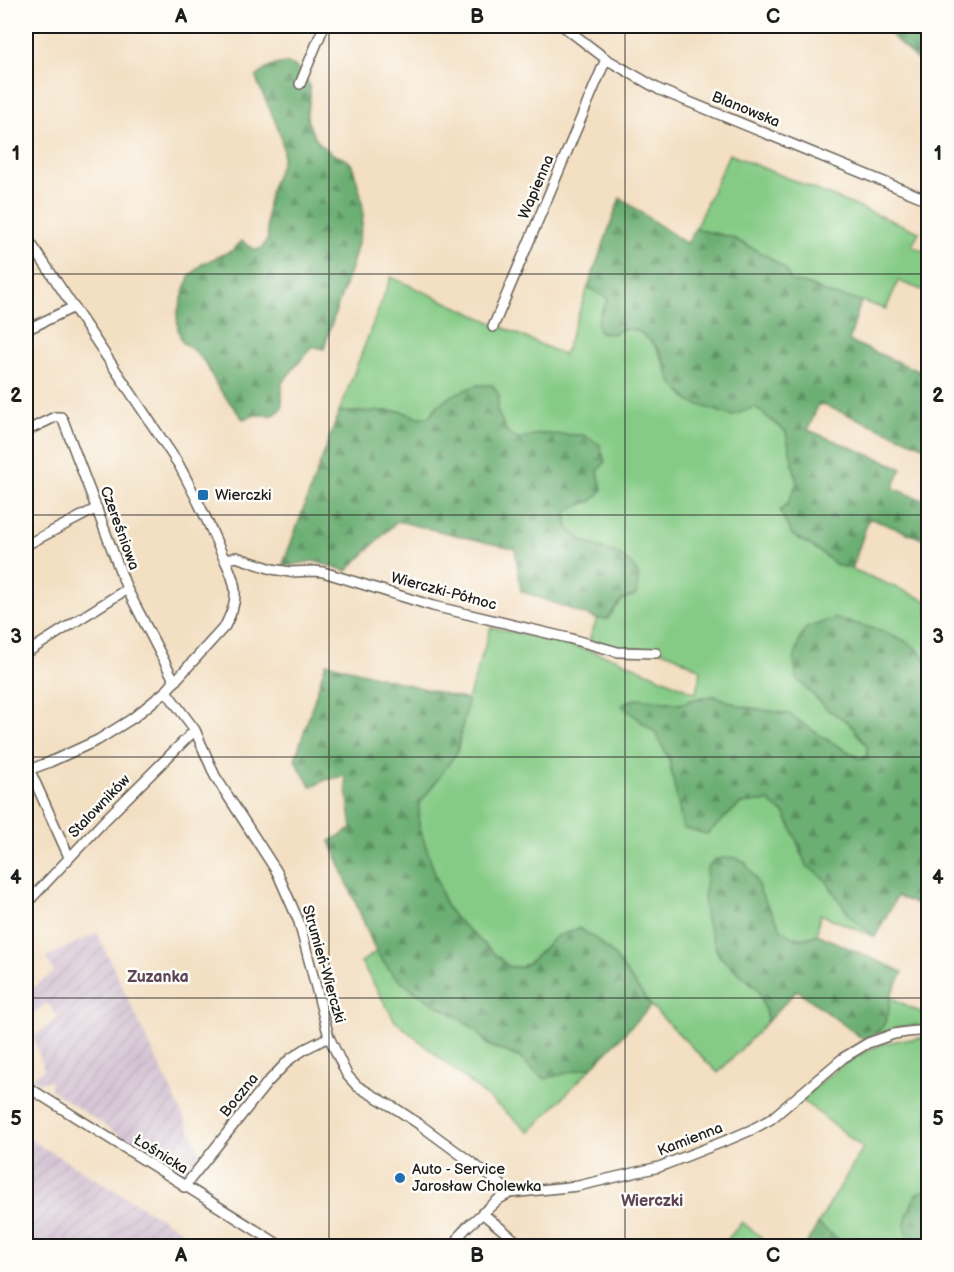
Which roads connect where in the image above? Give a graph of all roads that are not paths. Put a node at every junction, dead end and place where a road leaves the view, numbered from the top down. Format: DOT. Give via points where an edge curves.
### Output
graph roads {
  1 [pos="324,26"];
  2 [pos="563,26"];
  3 [pos="606,59"];
  4 [pos="300,84"];
  5 [pos="928,200"];
  6 [pos="26,237"];
  7 [pos="74,307"];
  8 [pos="493,327"];
  9 [pos="26,330"];
  10 [pos="26,431"];
  11 [pos="97,508"];
  12 [pos="26,545"];
  13 [pos="225,560"];
  14 [pos="127,589"];
  15 [pos="26,653"];
  16 [pos="656,653"];
  17 [pos="175,682"];
  18 [pos="166,691"];
  19 [pos="195,730"];
  20 [pos="27,767"];
  21 [pos="69,857"];
  22 [pos="26,904"];
  23 [pos="928,1030"];
  24 [pos="329,1037"];
  25 [pos="26,1086"];
  26 [pos="184,1187"];
  27 [pos="510,1193"];
  28 [pos="482,1213"];
  29 [pos="281,1246"];
  30 [pos="455,1246"];
  31 [pos="522,1246"];
  1 -- 4 [label="street"];
  2 -- 3 [label="street, Blanowska"];
  3 -- 5 [label="street, Blanowska" via="666,93"];
  3 -- 8 [label="street, Wapienna"];
  6 -- 7 [label="street"];
  7 -- 9 [label="street"];
  7 -- 13 [label="street" via="179,465"];
  10 -- 11 [label="street, Czereśniowa" via="61,417"];
  11 -- 12 [label="street"];
  11 -- 14 [label="street, Czereśniowa"];
  13 -- 16 [label="street, Wierczki-Północ" via="236,557 290,572 323,572 433,606 618,652"];
  13 -- 17 [label="street" via="235,588 231,614"];
  14 -- 15 [label="street"];
  14 -- 17 [label="street, Czereśniowa"];
  17 -- 18 [label="street"];
  18 -- 19 [label="street, Strumień-Wierczki"];
  18 -- 20 [label="street" via="98,740 50,762"];
  19 -- 21 [label="street, Stalowników"];
  19 -- 24 [label="street, Strumień-Wierczki" via="215,776 289,896"];
  20 -- 21 [label="street"];
  21 -- 22 [label="street, Stalowników"];
  23 -- 27 [label="street, Kamienna" via="894,1034 868,1043 843,1058 771,1119 659,1167 578,1186"];
  24 -- 26 [label="street, Boczna" via="290,1059"];
  24 -- 27 [label="street, Strumień-Wierczki" via="357,1086 412,1119"];
  25 -- 26 [label="street, Łośnicka"];
  26 -- 29 [label="street, Łośnicka"];
  27 -- 28 [label="street, Kamienna"];
  28 -- 30 [label="street, Kamienna" via="460,1235"];
  28 -- 31 [label="street"];
}
